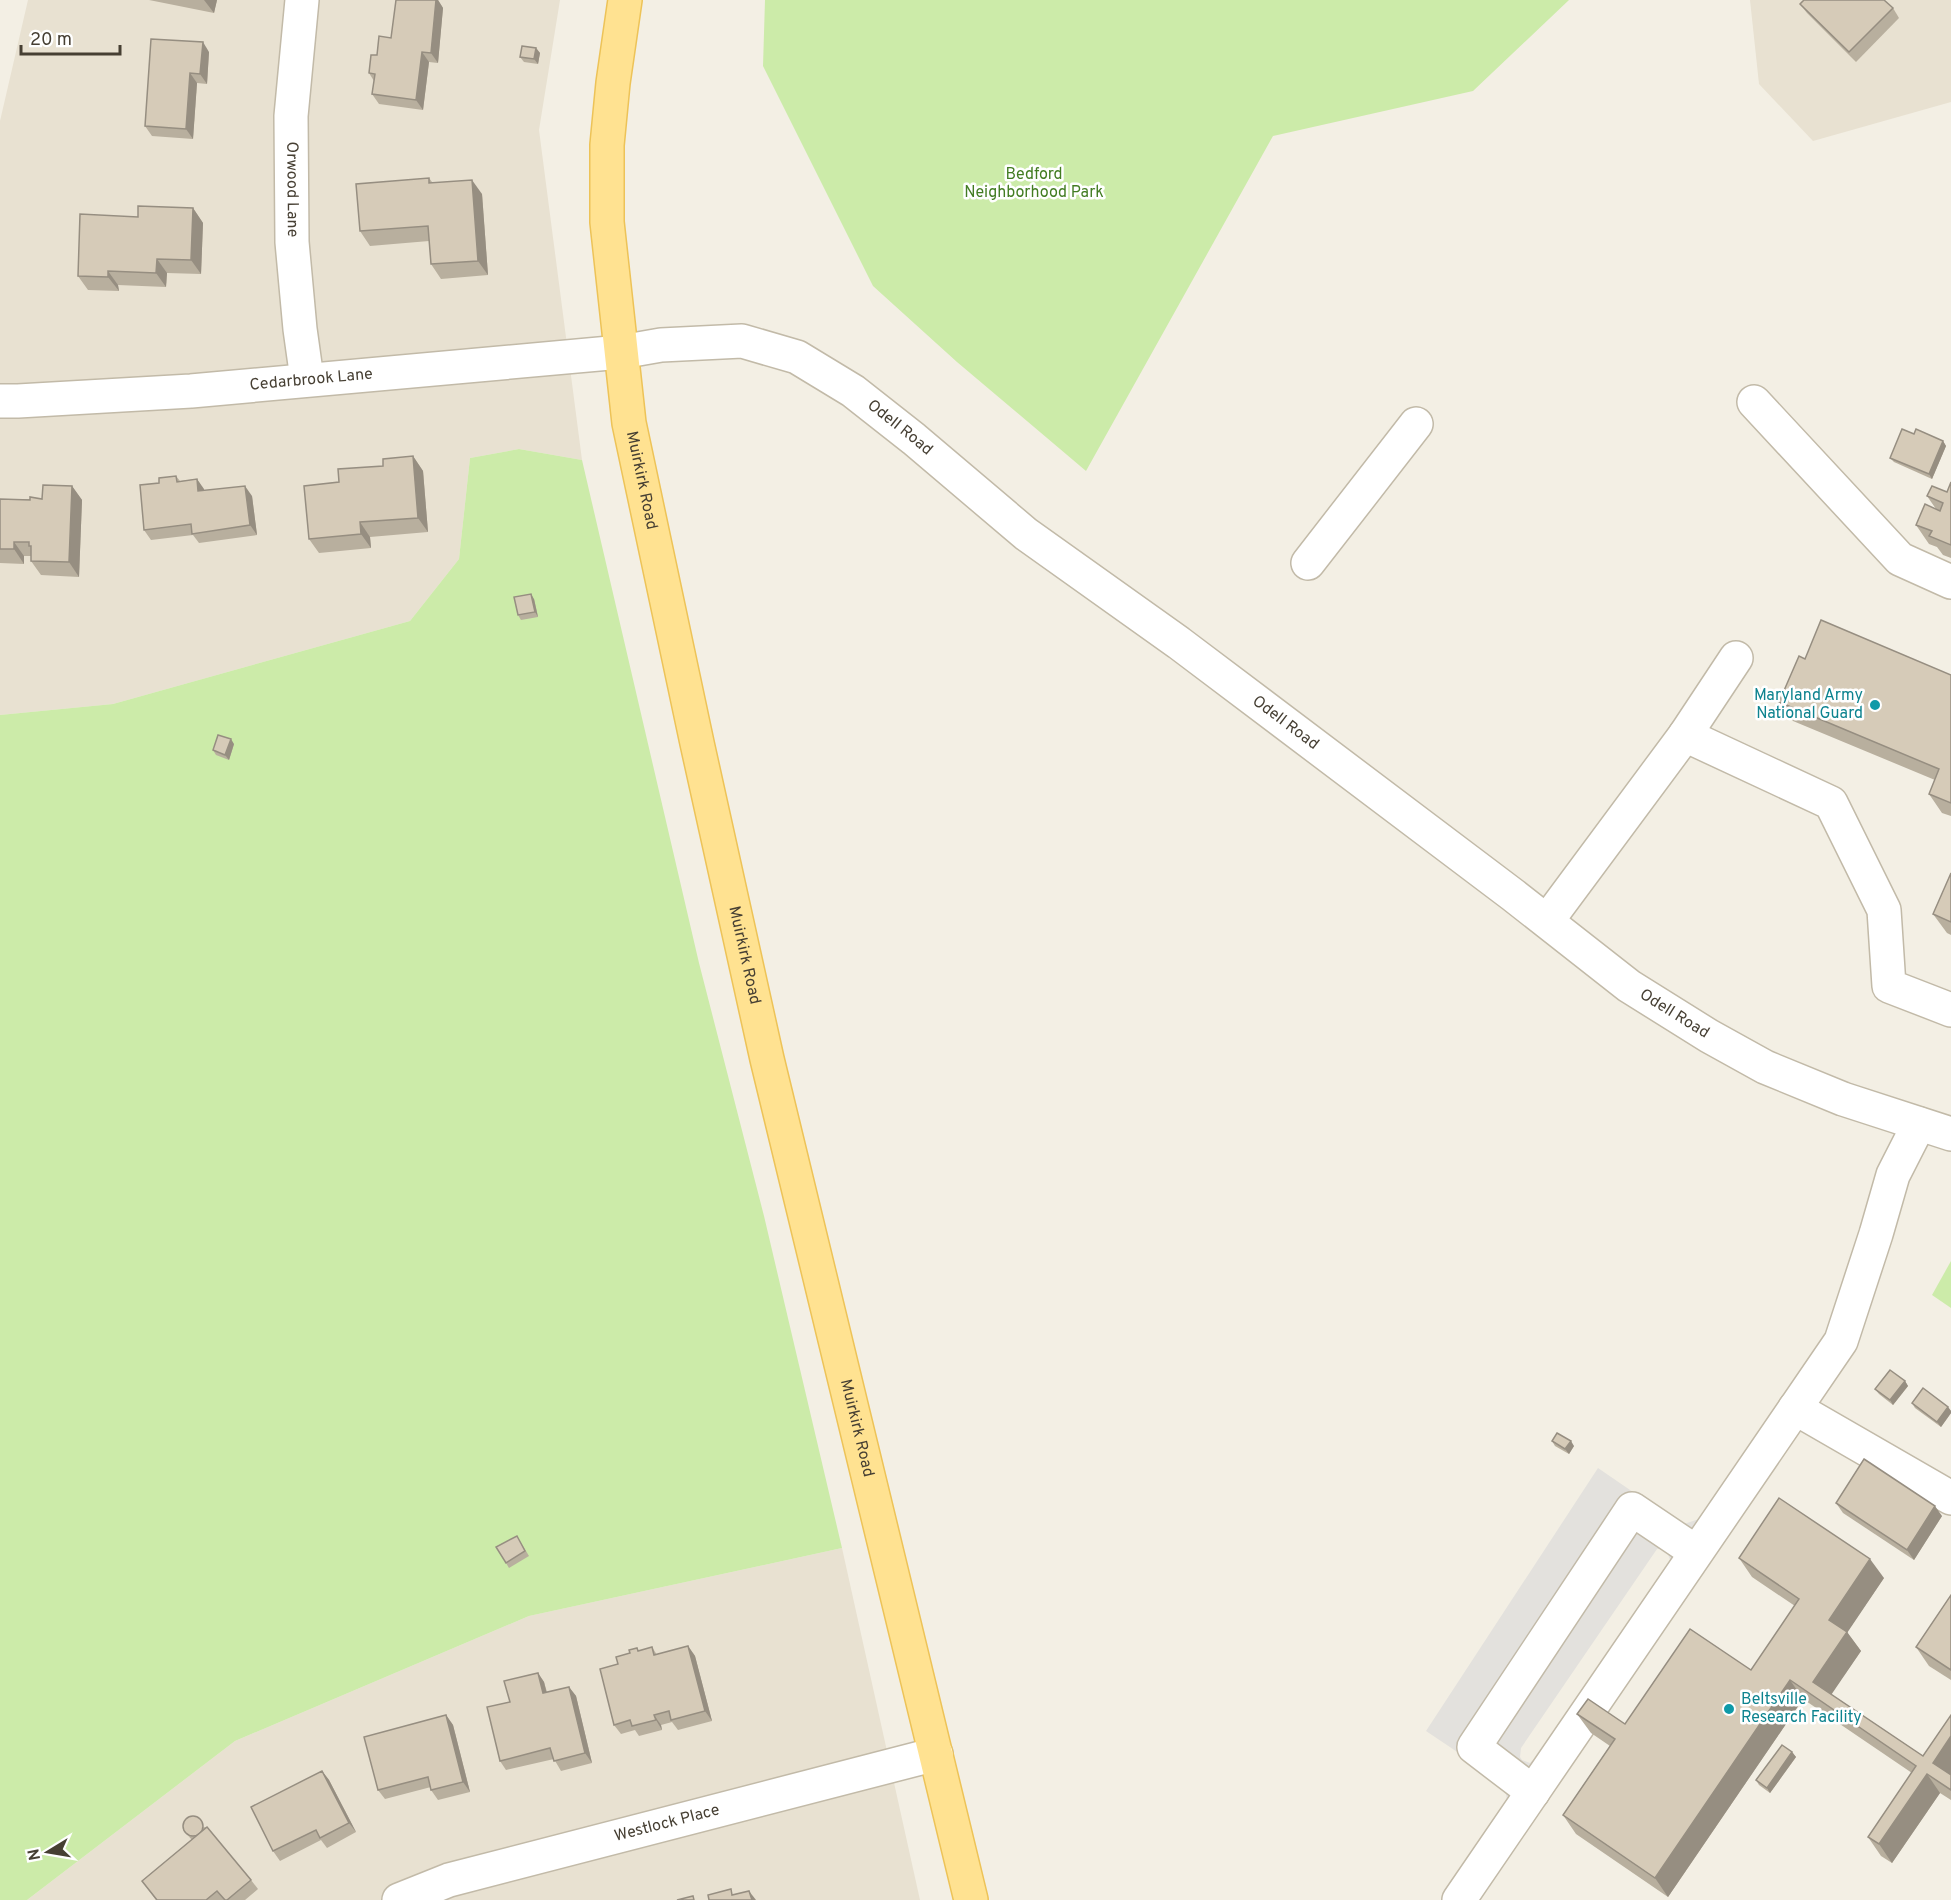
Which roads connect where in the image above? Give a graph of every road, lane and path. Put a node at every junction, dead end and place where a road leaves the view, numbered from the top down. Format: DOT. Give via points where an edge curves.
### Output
graph roads {
  1 [pos="302,0"];
  2 [pos="625,0"];
  3 [pos="621,352"];
  4 [pos="307,379"];
  5 [pos="0,401"];
  6 [pos="1754,402"];
  7 [pos="1416,424"];
  8 [pos="1308,563"];
  9 [pos="1951,582"];
  10 [pos="1736,658"];
  11 [pos="1685,735"];
  12 [pos="1547,921"];
  13 [pos="1951,1010"];
  14 [pos="1919,1124"];
  15 [pos="1951,1134"];
  16 [pos="1796,1408"];
  17 [pos="1951,1498"];
  18 [pos="1696,1552"];
  19 [pos="936,1754"];
  20 [pos="1533,1792"];
  21 [pos="399,1900"];
  22 [pos="971,1900"];
  23 [pos="1460,1900"];
  1 -- 4 [label="street, Orwood Lane" via="291,116 292,230"];
  2 -- 3 [label="main road, Muirkirk Road" via="607,145 607,222"];
  3 -- 4 [label="street, Cedarbrook Lane"];
  3 -- 12 [label="street, Odell Road" via="661,345 742,341 797,357 853,391 1026,534 1179,643"];
  3 -- 19 [label="main road, Muirkirk Road" via="629,423 766,1059"];
  4 -- 5 [label="street, Cedarbrook Lane" via="168,392"];
  6 -- 9 [label="street" via="1900,559"];
  7 -- 8 [label="street"];
  10 -- 11 [label="street"];
  11 -- 12 [label="street"];
  11 -- 13 [label="street" via="1831,803 1884,910 1889,986"];
  12 -- 14 [label="street, Odell Road" via="1629,986 1765,1067"];
  14 -- 15 [label="street, Odell Road"];
  14 -- 16 [label="street" via="1893,1175 1841,1341"];
  16 -- 17 [label="street"];
  16 -- 18 [label="street"];
  18 -- 20 [label="street"];
  18 -- 20 [label="street" via="1632,1509 1474,1748"];
  19 -- 21 [label="street, Westlock Place" via="449,1880"];
  19 -- 22 [label="main road, Muirkirk Road"];
  20 -- 23 [label="street"];
}
